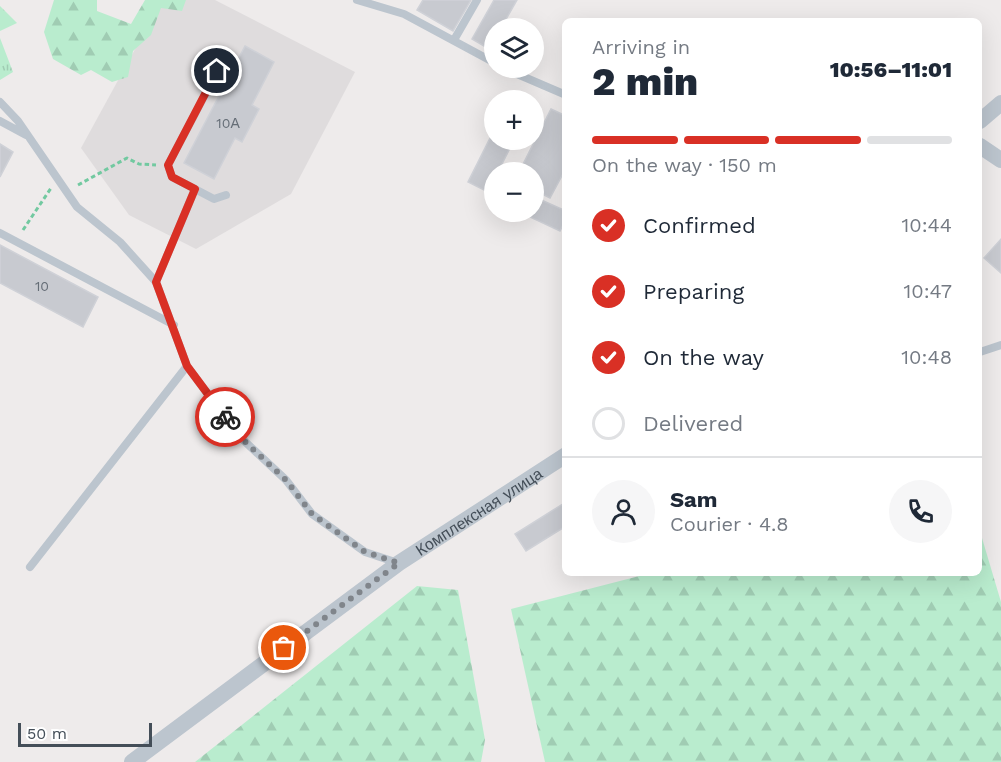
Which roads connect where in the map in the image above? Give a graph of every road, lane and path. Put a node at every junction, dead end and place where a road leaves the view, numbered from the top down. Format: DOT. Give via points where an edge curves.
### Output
graph roads {
  1 [pos="357,0"];
  2 [pos="477,0"];
  3 [pos="454,40"];
  4 [pos="227,53"];
  5 [pos="484,57"];
  6 [pos="526,78"];
  7 [pos="562,94"];
  8 [pos="0,102"];
  9 [pos="1001,103"];
  10 [pos="982,119"];
  11 [pos="0,121"];
  12 [pos="29,136"];
  13 [pos="982,147"];
  14 [pos="1001,160"];
  15 [pos="168,165"];
  16 [pos="57,179"];
  17 [pos="195,189"];
  18 [pos="66,191"];
  19 [pos="226,195"];
  20 [pos="0,233"];
  21 [pos="15,241"];
  22 [pos="156,282"];
  23 [pos="174,325"];
  24 [pos="1001,345"];
  25 [pos="982,351"];
  26 [pos="187,366"];
  27 [pos="562,458"];
  28 [pos="399,563"];
  29 [pos="30,567"];
  30 [pos="132,762"];
  1 -- 3 [label="lane" via="404,14"];
  2 -- 3 [label="lane"];
  3 -- 5 [label="lane"];
  4 -- 15 [label="lane"];
  6 -- 7 [label="lane"];
  8 -- 12 [label="lane"];
  9 -- 10 [label="street"];
  11 -- 12 [label="lane"];
  12 -- 16 [label="lane"];
  13 -- 14 [label="street"];
  15 -- 17 [label="lane" via="172,177"];
  15 -- 18 [label="path" via="139,164 127,158"];
  16 -- 18 [label="lane"];
  16 -- 21 [label="path"];
  17 -- 19 [label="lane" via="214,199"];
  17 -- 22 [label="lane"];
  18 -- 22 [label="lane" via="76,207 120,242"];
  20 -- 21 [label="lane"];
  21 -- 23 [label="lane"];
  22 -- 23 [label="lane"];
  23 -- 26 [label="lane"];
  24 -- 25 [label="lane"];
  26 -- 28 [label="lane" via="239,436 286,480 312,514 365,552"];
  26 -- 29 [label="lane"];
  27 -- 28 [label="street, Комплексная улица"];
  28 -- 30 [label="street, Комплексная улица"];
}
